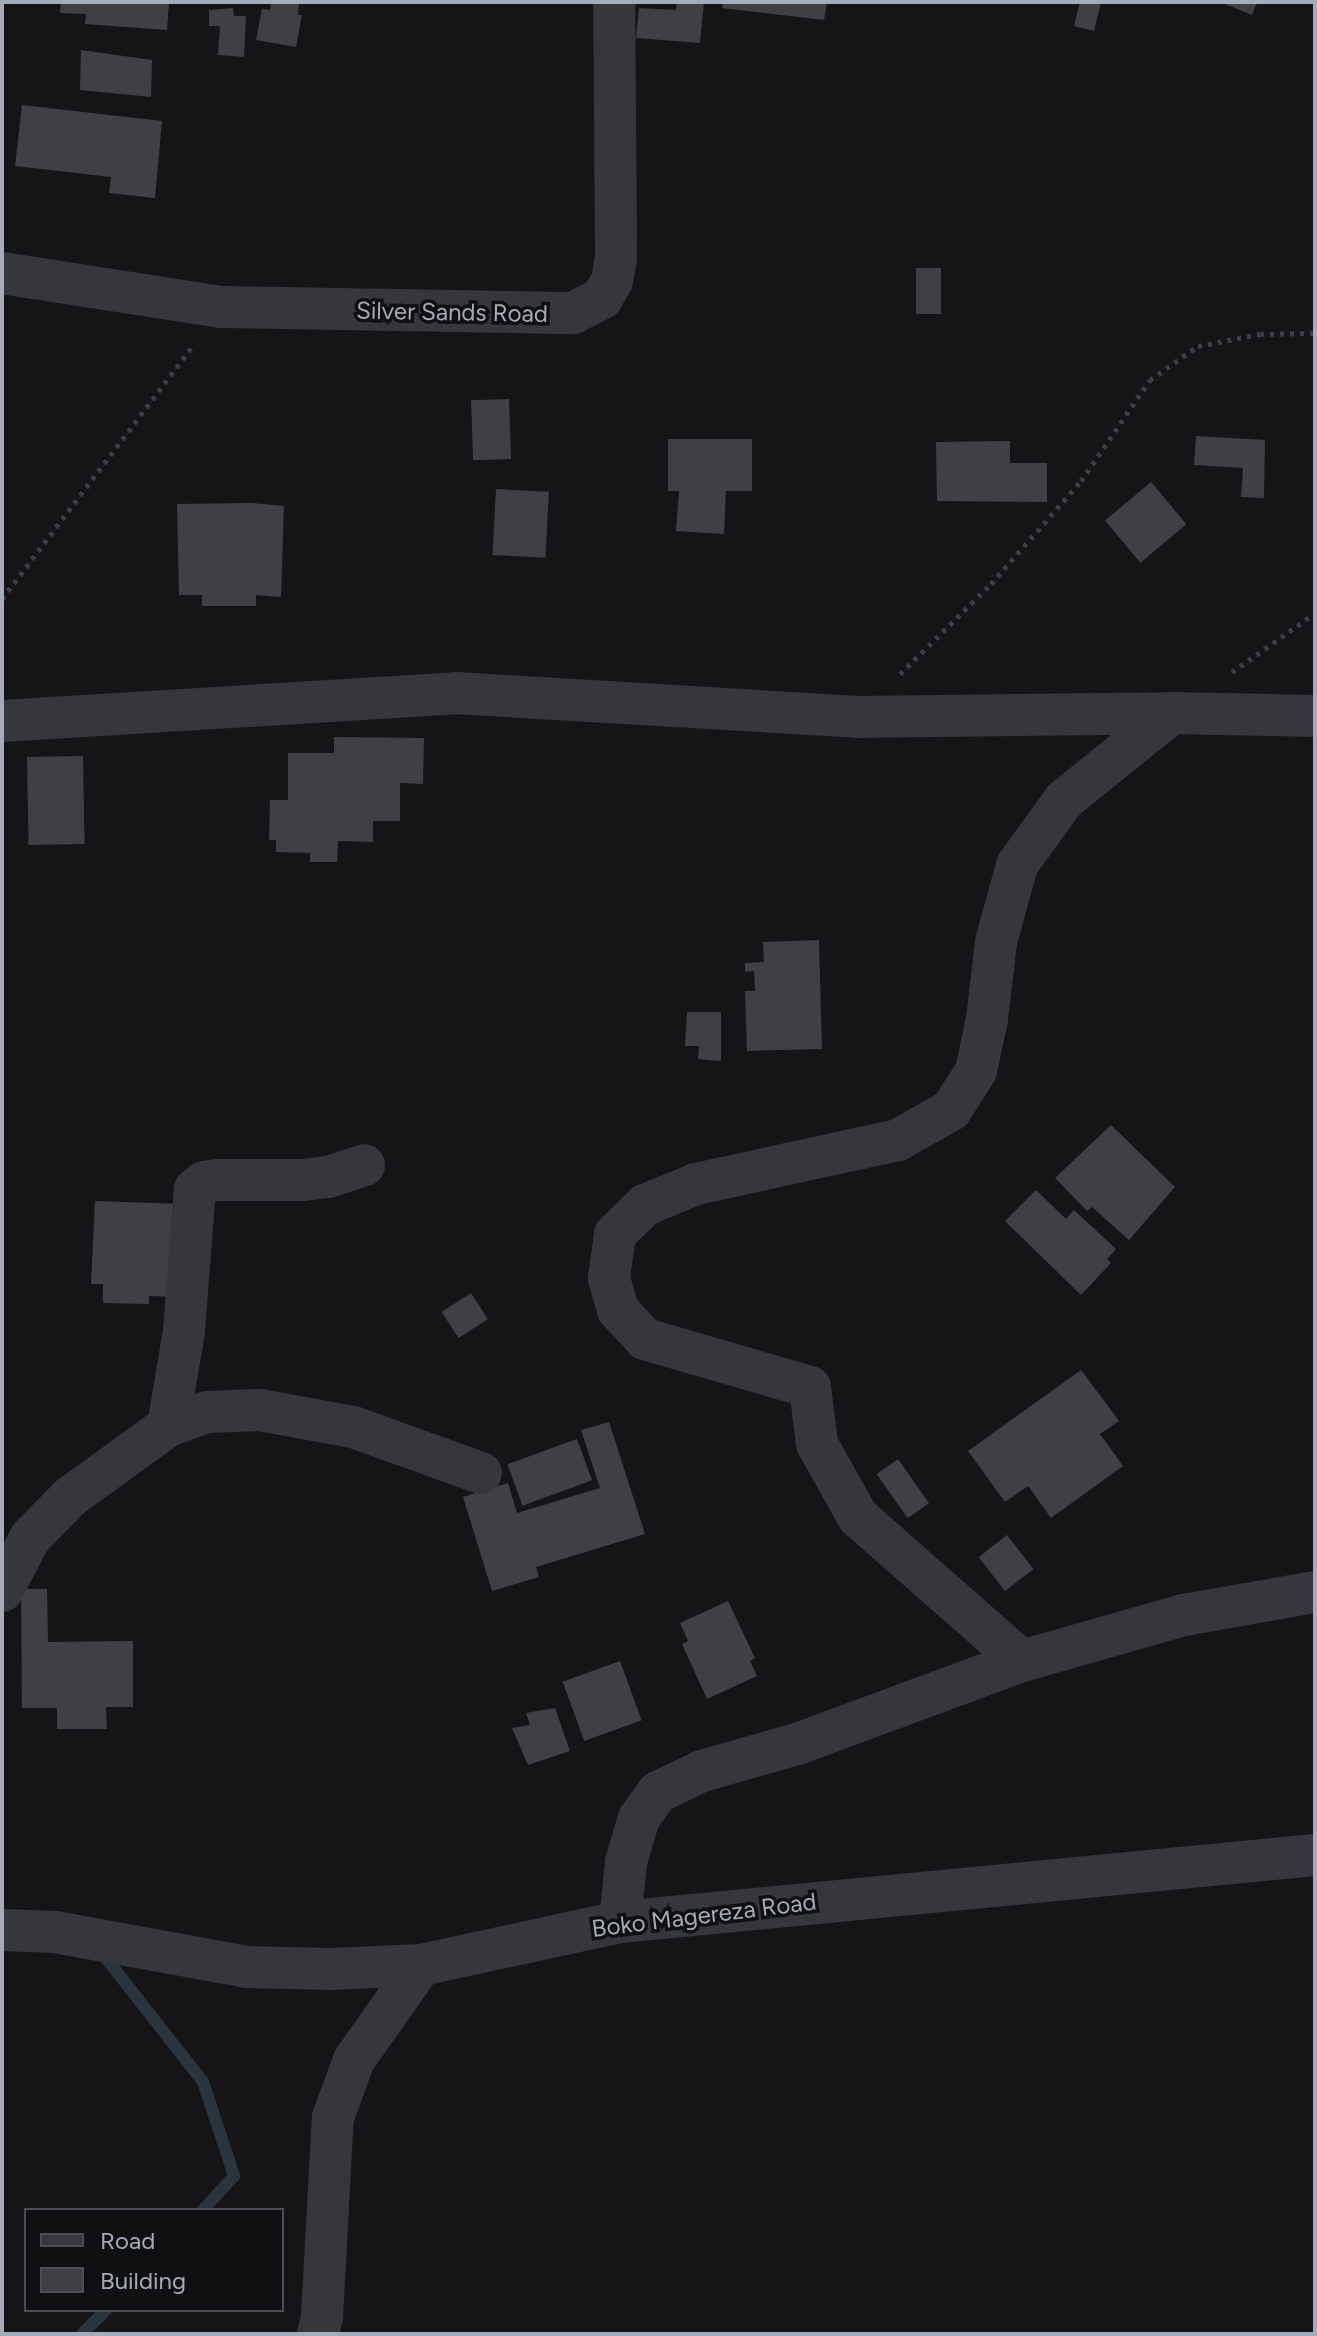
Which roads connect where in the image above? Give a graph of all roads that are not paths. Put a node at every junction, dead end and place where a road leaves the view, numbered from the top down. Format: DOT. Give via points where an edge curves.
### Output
graph roads {
  1 [pos="614,2"];
  2 [pos="2,273"];
  3 [pos="1172,713"];
  4 [pos="1315,716"];
  5 [pos="2,721"];
  6 [pos="364,1165"];
  7 [pos="168,1426"];
  8 [pos="481,1473"];
  9 [pos="2,1591"];
  10 [pos="1315,1592"];
  11 [pos="1022,1661"];
  12 [pos="1315,1855"];
  13 [pos="620,1922"];
  14 [pos="2,1930"];
  15 [pos="421,1965"];
  16 [pos="318,2334"];
  1 -- 2 [label="street, Silver Sands Road" via="616,259 602,298 573,313 221,307"];
  3 -- 4 [label="street"];
  3 -- 5 [label="street" via="857,717 456,693"];
  3 -- 11 [label="street" via="1064,800 1017,865 996,942 976,1071 951,1110 898,1140 696,1184 645,1205 615,1234 609,1278 618,1310 645,1339 810,1387 817,1444 858,1517"];
  6 -- 7 [label="street" via="328,1177 217,1180 195,1189 184,1331"];
  7 -- 8 [label="street" via="207,1412 260,1410 353,1427"];
  7 -- 9 [label="street" via="70,1497 30,1538"];
  10 -- 11 [label="street" via="1184,1615"];
  11 -- 13 [label="street" via="800,1743 702,1771 658,1792 639,1818 626,1862"];
  12 -- 13 [label="street, Boko Magereza Road"];
  13 -- 15 [label="street, Boko Magereza Road"];
  14 -- 15 [label="street, Boko Magereza Road" via="55,1932 247,1967"];
  15 -- 16 [label="street" via="354,2060 333,2117"];
}
